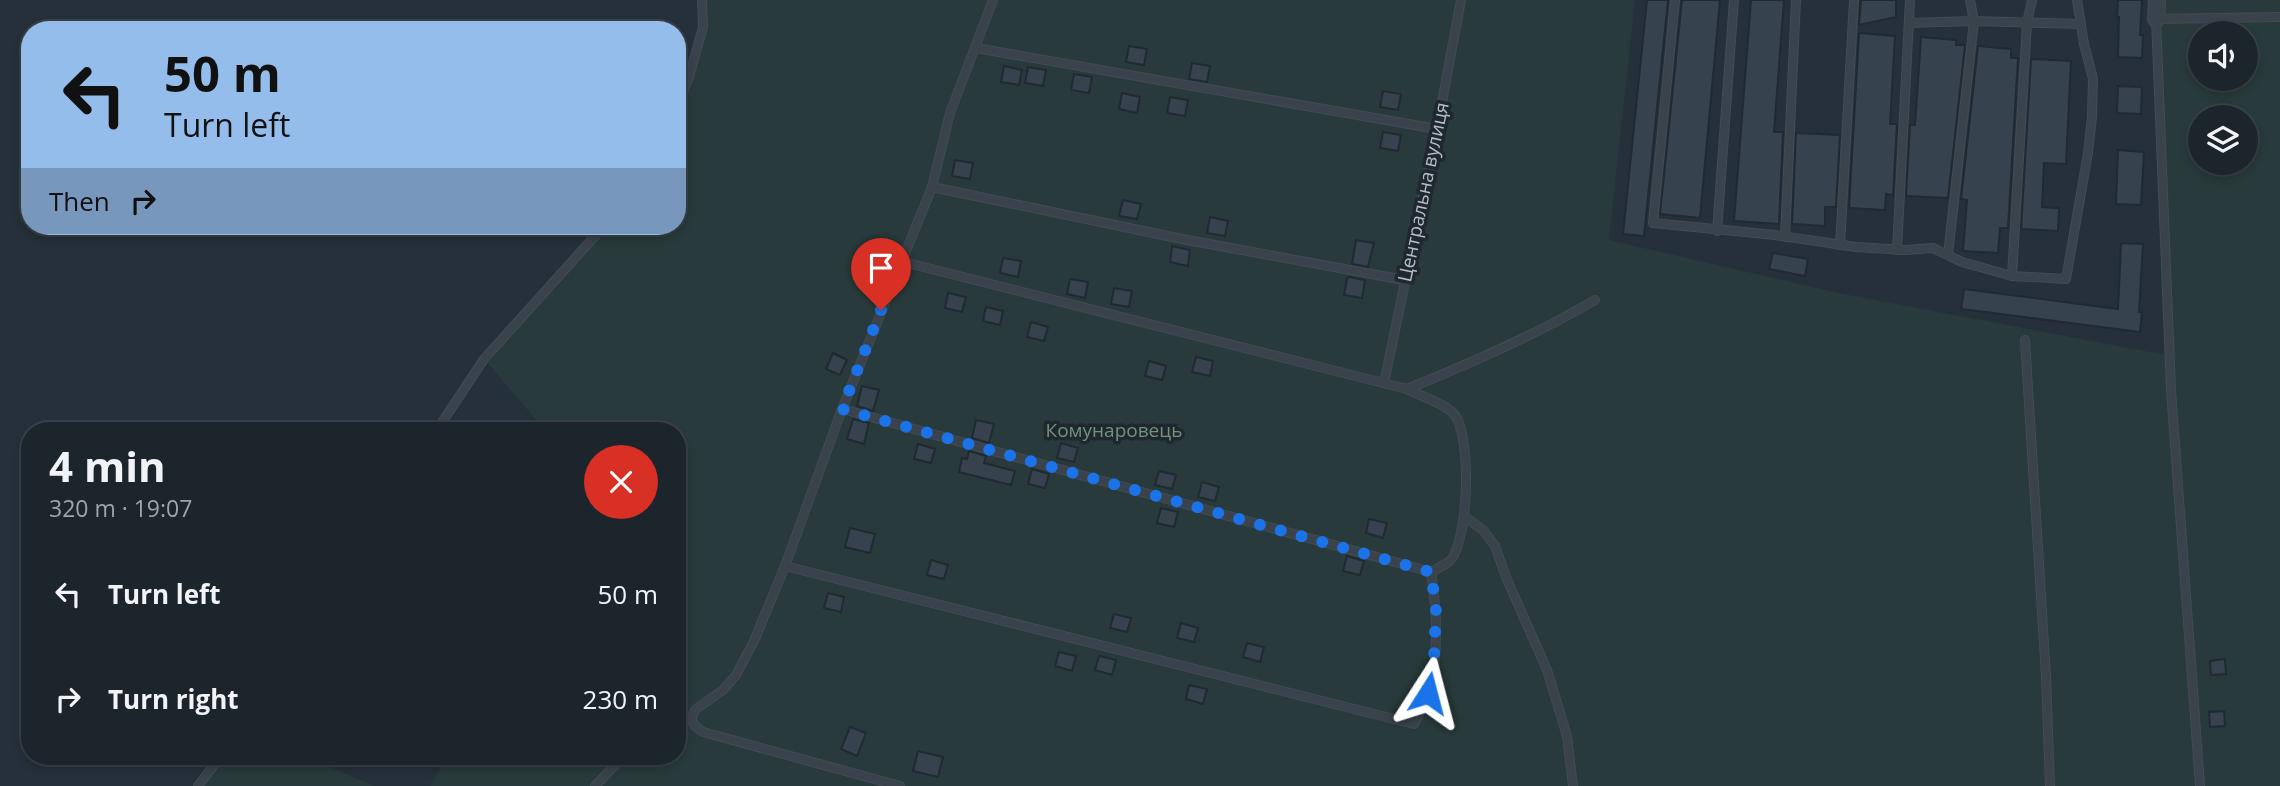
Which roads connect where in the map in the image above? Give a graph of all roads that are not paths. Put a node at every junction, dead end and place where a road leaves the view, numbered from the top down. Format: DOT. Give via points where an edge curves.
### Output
graph roads {
  1 [pos="702,0"];
  2 [pos="993,0"];
  3 [pos="1461,0"];
  4 [pos="1675,0"];
  5 [pos="1734,0"];
  6 [pos="1796,0"];
  7 [pos="1854,0"];
  8 [pos="1910,0"];
  9 [pos="1970,0"];
  10 [pos="2032,0"];
  11 [pos="2077,0"];
  12 [pos="2157,0"];
  13 [pos="2280,17"];
  14 [pos="2156,19"];
  15 [pos="1974,21"];
  16 [pos="1909,23"];
  17 [pos="2027,23"];
  18 [pos="2081,24"];
  19 [pos="976,48"];
  20 [pos="686,85"];
  21 [pos="1437,129"];
  22 [pos="932,187"];
  23 [pos="1717,231"];
  24 [pos="596,235"];
  25 [pos="1785,237"];
  26 [pos="1840,245"];
  27 [pos="1898,250"];
  28 [pos="1948,255"];
  29 [pos="900,261"];
  30 [pos="2012,276"];
  31 [pos="1404,280"];
  32 [pos="1595,300"];
  33 [pos="2025,340"];
  34 [pos="1384,383"];
  35 [pos="1407,389"];
  36 [pos="842,409"];
  37 [pos="442,422"];
  38 [pos="1465,517"];
  39 [pos="785,566"];
  40 [pos="1431,572"];
  41 [pos="691,718"];
  42 [pos="686,720"];
  43 [pos="214,765"];
  44 [pos="615,765"];
  45 [pos="198,786"];
  46 [pos="595,786"];
  47 [pos="900,786"];
  48 [pos="1573,786"];
  49 [pos="2049,786"];
  50 [pos="2200,786"];
  1 -- 20 [label="lane" via="703,27"];
  2 -- 19 [label="lane"];
  3 -- 21 [label="lane, Центральна вулиця"];
  4 -- 23 [label="lane" via="1653,223"];
  5 -- 23 [label="lane"];
  6 -- 25 [label="lane"];
  7 -- 26 [label="lane"];
  8 -- 16 [label="lane"];
  9 -- 15 [label="lane"];
  10 -- 17 [label="lane"];
  11 -- 18 [label="lane"];
  12 -- 14 [label="street"];
  13 -- 14 [label="lane"];
  14 -- 50 [label="lane" via="2171,390"];
  15 -- 16 [label="lane"];
  15 -- 17 [label="lane"];
  15 -- 28 [label="lane"];
  16 -- 27 [label="lane"];
  17 -- 18 [label="lane"];
  17 -- 30 [label="lane"];
  18 -- 30 [label="lane" via="2093,79 2092,117 2066,279"];
  19 -- 21 [label="lane"];
  19 -- 22 [label="lane" via="950,113"];
  21 -- 31 [label="lane, Центральна вулиця"];
  22 -- 29 [label="lane"];
  22 -- 31 [label="lane"];
  23 -- 25 [label="lane"];
  24 -- 37 [label="lane" via="484,359"];
  25 -- 26 [label="lane"];
  26 -- 27 [label="lane"];
  27 -- 28 [label="lane" via="1933,248"];
  28 -- 30 [label="lane"];
  29 -- 34 [label="lane"];
  29 -- 36 [label="lane"];
  31 -- 34 [label="lane, Центральна вулиця"];
  32 -- 35 [label="lane" via="1487,356"];
  33 -- 49 [label="lane"];
  34 -- 35 [label="lane"];
  35 -- 38 [label="lane" via="1453,412 1463,429"];
  36 -- 39 [label="lane"];
  36 -- 40 [label="lane"];
  38 -- 40 [label="lane" via="1449,561"];
  38 -- 48 [label="lane" via="1495,546 1547,670 1567,736"];
  39 -- 40 [label="lane" via="1414,724 1428,693 1434,659 1436,609"];
  39 -- 41 [label="lane" via="743,664 723,690"];
  41 -- 42 [label="lane"];
  41 -- 47 [label="lane" via="703,732"];
  43 -- 45 [label="lane"];
  44 -- 46 [label="lane"];
}
